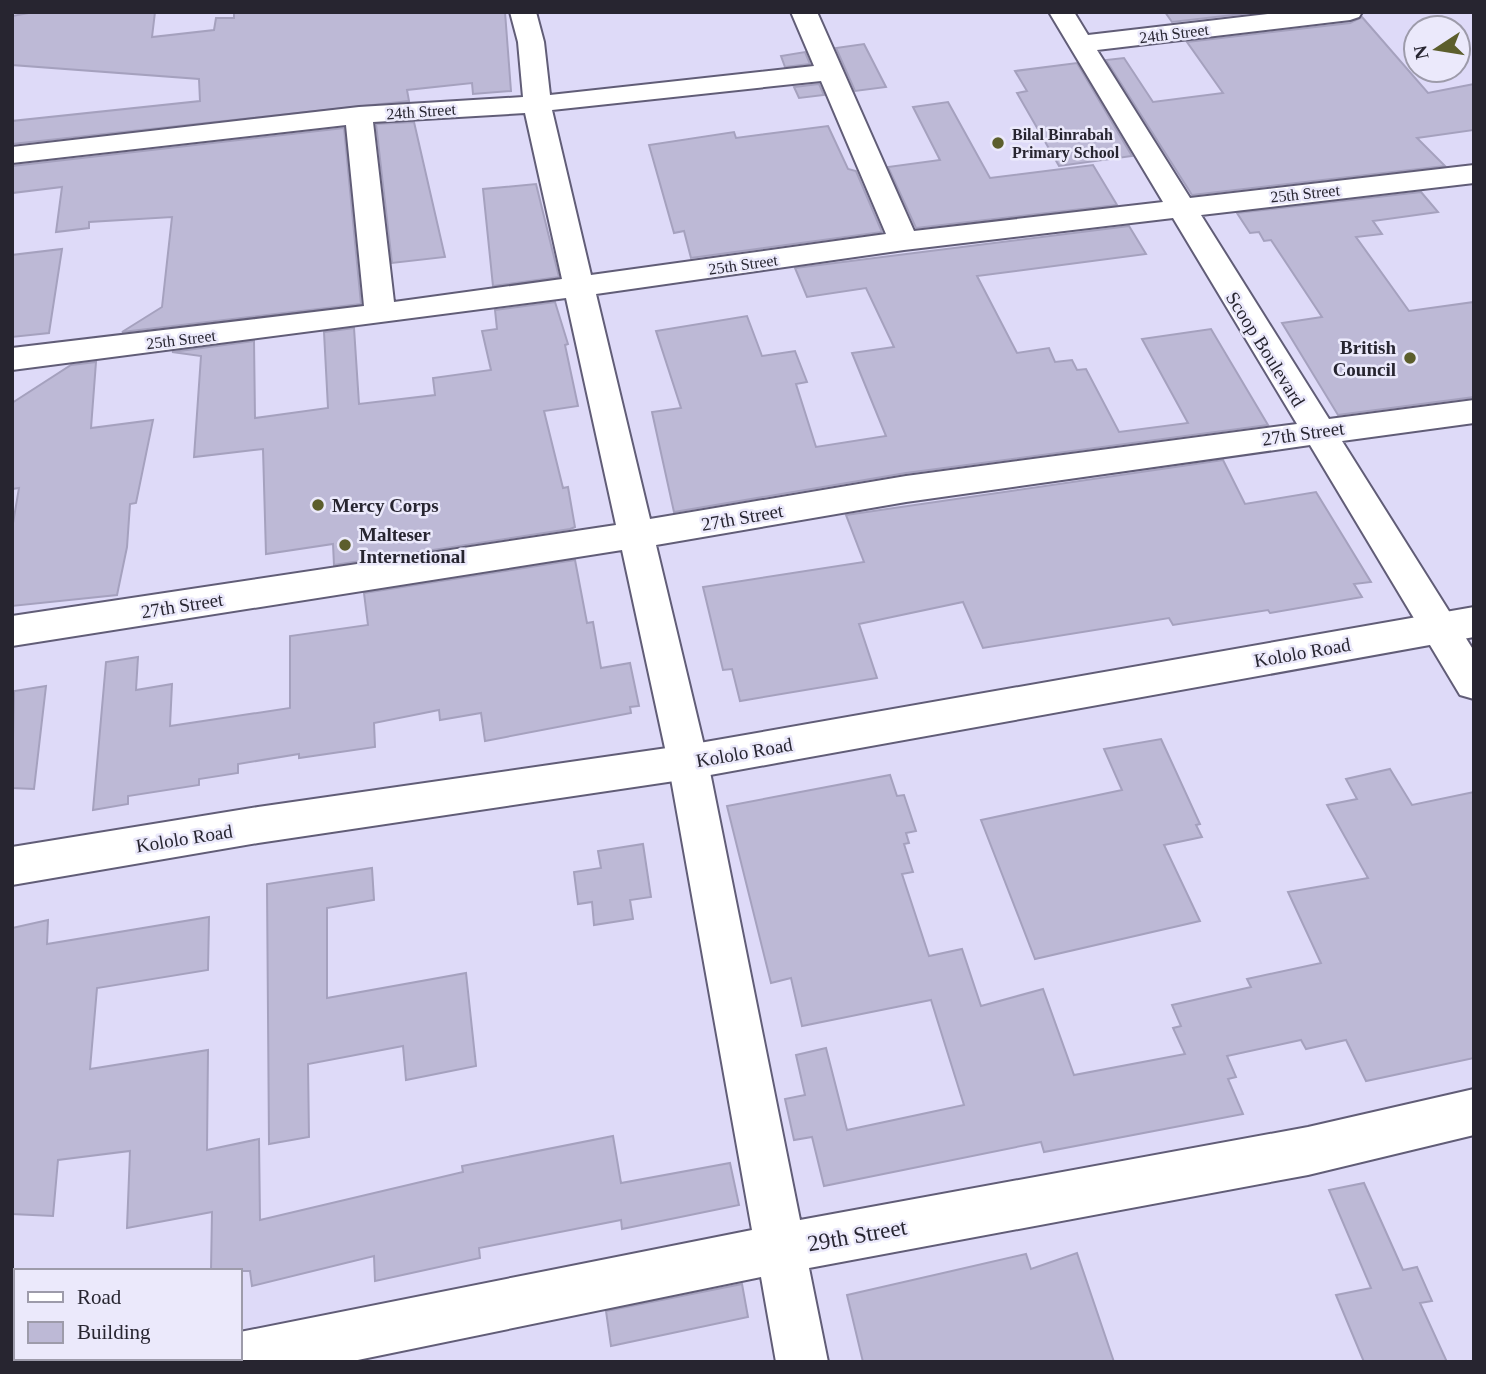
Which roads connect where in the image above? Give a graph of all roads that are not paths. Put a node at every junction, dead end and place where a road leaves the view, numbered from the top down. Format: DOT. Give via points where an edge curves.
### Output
graph roads {
  1 [pos="523,12"];
  2 [pos="804,12"];
  3 [pos="1061,12"];
  4 [pos="1350,12"];
  5 [pos="1081,44"];
  6 [pos="830,72"];
  7 [pos="537,103"];
  8 [pos="359,115"];
  9 [pos="12,155"];
  10 [pos="1474,174"];
  11 [pos="1179,208"];
  12 [pos="904,241"];
  13 [pos="580,286"];
  14 [pos="380,314"];
  15 [pos="12,359"];
  16 [pos="1474,411"];
  17 [pos="1317,431"];
  18 [pos="635,535"];
  19 [pos="1456,625"];
  20 [pos="12,631"];
  21 [pos="1474,684"];
  22 [pos="688,762"];
  23 [pos="12,866"];
  24 [pos="1474,1112"];
  25 [pos="779,1249"];
  26 [pos="242,1357"];
  27 [pos="802,1362"];
  1 -- 7 [label="street"];
  2 -- 6 [label="street"];
  3 -- 5 [label="street, Scoop Boulevard"];
  4 -- 5 [label="street, 24th Street"];
  5 -- 11 [label="street, Scoop Boulevard"];
  6 -- 7 [label="street, 24th Street"];
  6 -- 12 [label="street"];
  7 -- 8 [label="street, 24th Street"];
  7 -- 13 [label="street"];
  8 -- 9 [label="street, 24th Street"];
  8 -- 14 [label="street"];
  10 -- 11 [label="street, 25th Street"];
  11 -- 12 [label="street, 25th Street"];
  11 -- 17 [label="street, Scoop Boulevard"];
  12 -- 13 [label="street, 25th Street"];
  13 -- 14 [label="street, 25th Street"];
  13 -- 18 [label="street"];
  14 -- 15 [label="street, 25th Street"];
  16 -- 17 [label="street, 27th Street"];
  17 -- 18 [label="street, 27th Street" via="906,489"];
  17 -- 19 [label="street, Scoop Boulevard"];
  18 -- 20 [label="street, 27th Street"];
  18 -- 22 [label="street"];
  19 -- 21 [label="street, Scoop Boulevard"];
  19 -- 22 [label="street, Kololo Road"];
  22 -- 23 [label="street, Kololo Road"];
  22 -- 25 [label="street"];
  24 -- 25 [label="street, 29th Street" via="1308,1151"];
  25 -- 26 [label="street, 29th Street"];
  25 -- 27 [label="street"];
}
